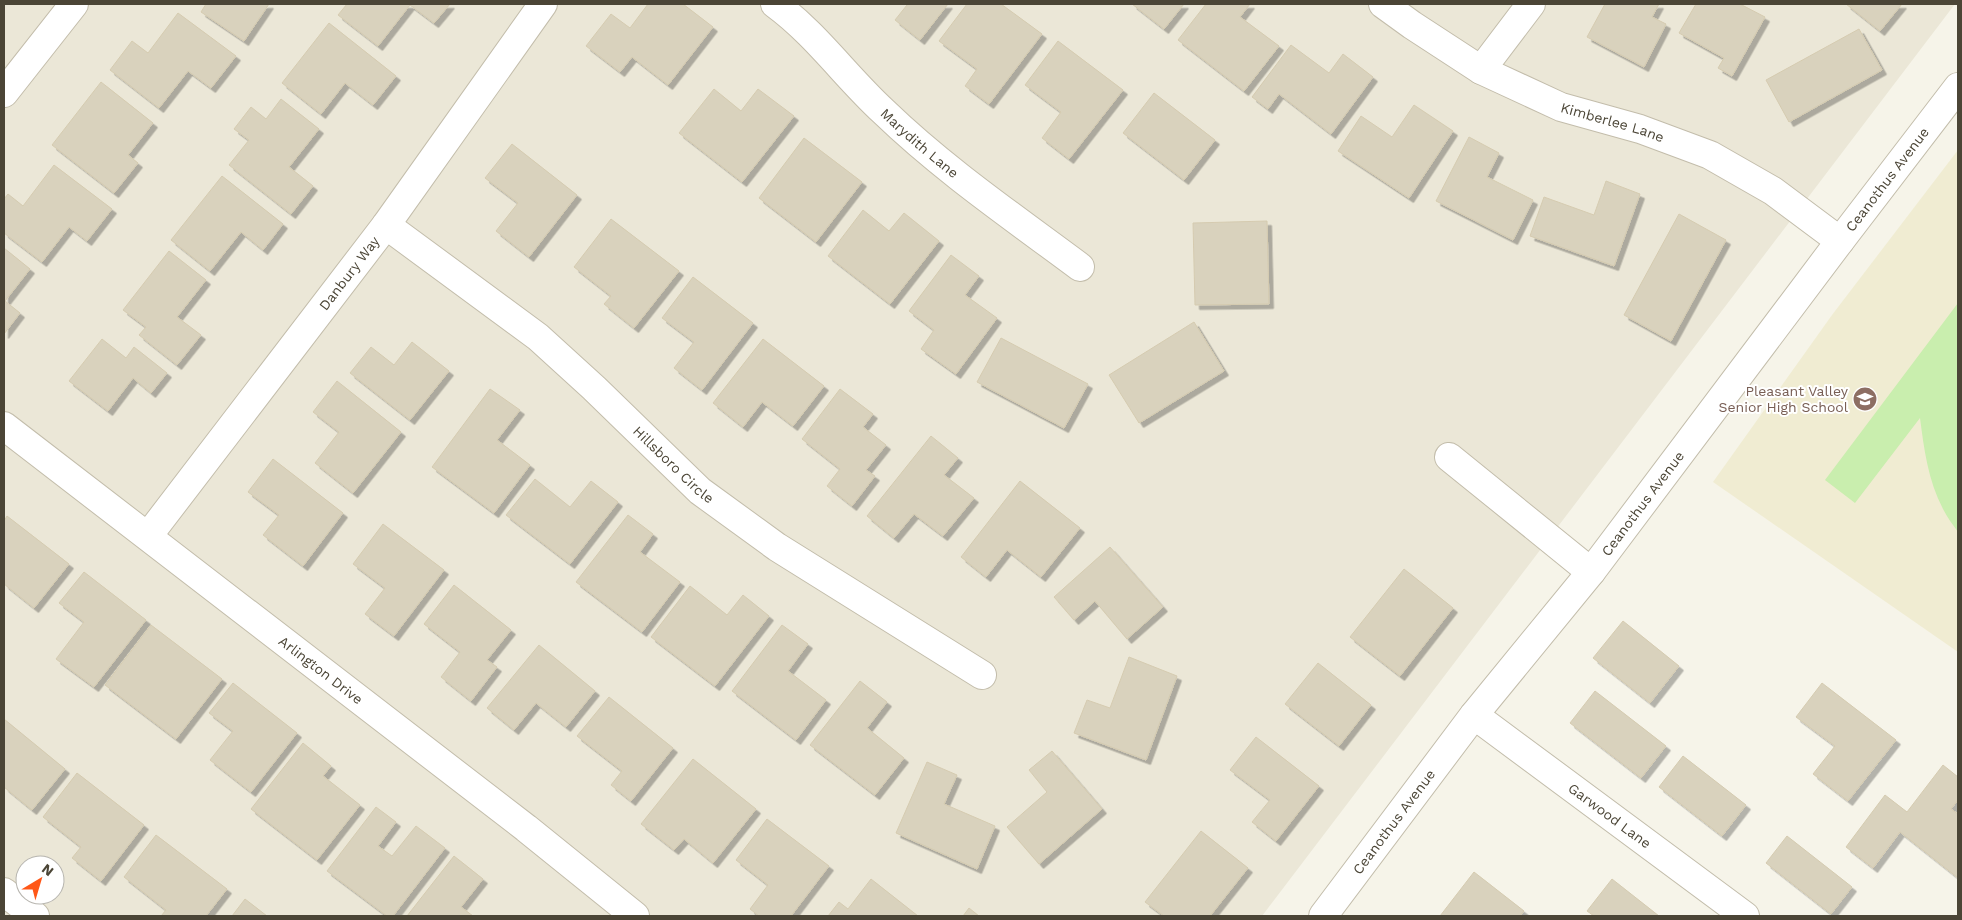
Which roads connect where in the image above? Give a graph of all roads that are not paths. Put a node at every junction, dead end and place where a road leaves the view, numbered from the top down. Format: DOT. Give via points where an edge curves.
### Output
graph roads {
  1 [pos="74,4"];
  2 [pos="543,4"];
  3 [pos="775,4"];
  4 [pos="1383,4"];
  5 [pos="1531,4"];
  6 [pos="1480,70"];
  7 [pos="1958,87"];
  8 [pos="4,93"];
  9 [pos="386,225"];
  10 [pos="1840,241"];
  11 [pos="1080,267"];
  12 [pos="4,426"];
  13 [pos="1449,457"];
  14 [pos="148,536"];
  15 [pos="1591,572"];
  16 [pos="982,675"];
  17 [pos="1474,716"];
  18 [pos="4,892"];
  19 [pos="35,916"];
  20 [pos="635,916"];
  21 [pos="1323,916"];
  22 [pos="1745,916"];
  1 -- 8 [label="street"];
  2 -- 9 [label="street, Danbury Way"];
  3 -- 11 [label="street, Marydith Lane" via="788,13 882,110 930,154"];
  4 -- 6 [label="street, Kimberlee Lane"];
  5 -- 6 [label="street"];
  6 -- 10 [label="street, Kimberlee Lane" via="1561,107 1640,129 1710,155 1773,191"];
  7 -- 10 [label="street, Ceanothus Avenue"];
  9 -- 14 [label="street, Danbury Way"];
  9 -- 16 [label="street, Hillsboro Circle" via="538,337 700,491 777,547"];
  10 -- 15 [label="street, Ceanothus Avenue"];
  12 -- 14 [label="street, Arlington Drive"];
  13 -- 15 [label="street"];
  14 -- 20 [label="street, Arlington Drive"];
  15 -- 17 [label="street, Ceanothus Avenue"];
  17 -- 21 [label="street, Ceanothus Avenue"];
  17 -- 22 [label="street, Garwood Lane"];
  18 -- 19 [label="street"];
}
